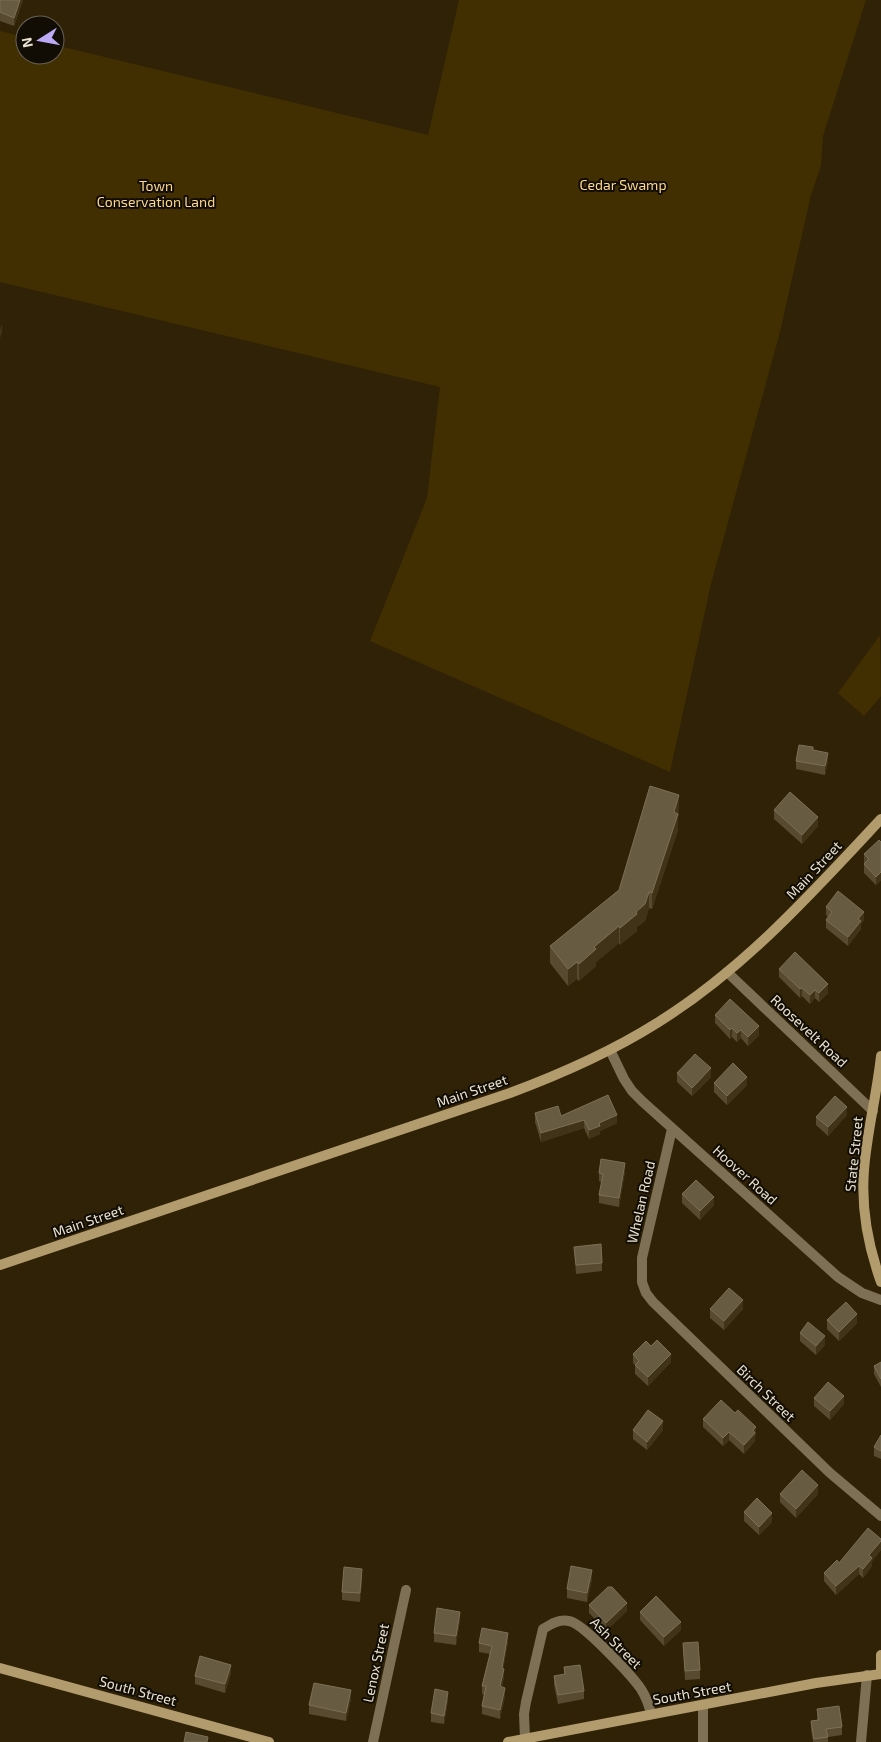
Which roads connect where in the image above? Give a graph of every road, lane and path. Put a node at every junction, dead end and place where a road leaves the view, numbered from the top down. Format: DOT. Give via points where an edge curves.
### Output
graph roads {
  1 [pos="881,818"];
  2 [pos="726,972"];
  3 [pos="610,1050"];
  4 [pos="881,1056"];
  5 [pos="873,1110"];
  6 [pos="672,1129"];
  7 [pos="0,1265"];
  8 [pos="642,1282"];
  9 [pos="881,1282"];
  10 [pos="881,1300"];
  11 [pos="881,1516"];
  12 [pos="406,1590"];
  13 [pos="881,1655"];
  14 [pos="0,1668"];
  15 [pos="881,1674"];
  16 [pos="867,1675"];
  17 [pos="703,1705"];
  18 [pos="651,1714"];
  19 [pos="525,1738"];
  20 [pos="549,1738"];
  21 [pos="269,1742"];
  22 [pos="373,1742"];
  23 [pos="508,1742"];
  24 [pos="703,1742"];
  25 [pos="861,1742"];
  1 -- 2 [label="main road, Main Street" via="797,909"];
  2 -- 3 [label="main road, Main Street" via="686,1004"];
  2 -- 5 [label="street, Roosevelt Road"];
  3 -- 6 [label="street, Hoover Road" via="632,1091"];
  3 -- 7 [label="main road, Main Street" via="566,1072 510,1092"];
  4 -- 5 [label="main road, State Street"];
  5 -- 9 [label="main road, State Street" via="863,1192 868,1239"];
  6 -- 8 [label="street, Whelan Road" via="642,1258"];
  6 -- 10 [label="street, Hoover Road" via="838,1277 862,1294"];
  8 -- 11 [label="street, Birch Street" via="653,1302 830,1473"];
  12 -- 22 [label="street, Lenox Street"];
  13 -- 15 [label="main road"];
  14 -- 21 [label="main road, South Street"];
  15 -- 16 [label="main road, South Street"];
  16 -- 17 [label="main road, South Street"];
  16 -- 25 [label="street"];
  17 -- 18 [label="main road, South Street"];
  17 -- 24 [label="street"];
  18 -- 19 [label="street, Ash Street" via="636,1683 583,1628 561,1621 544,1628 526,1702"];
  18 -- 20 [label="main road, South Street"];
  19 -- 20 [label="main road, South Street"];
  19 -- 23 [label="main road, South Street"];
}
